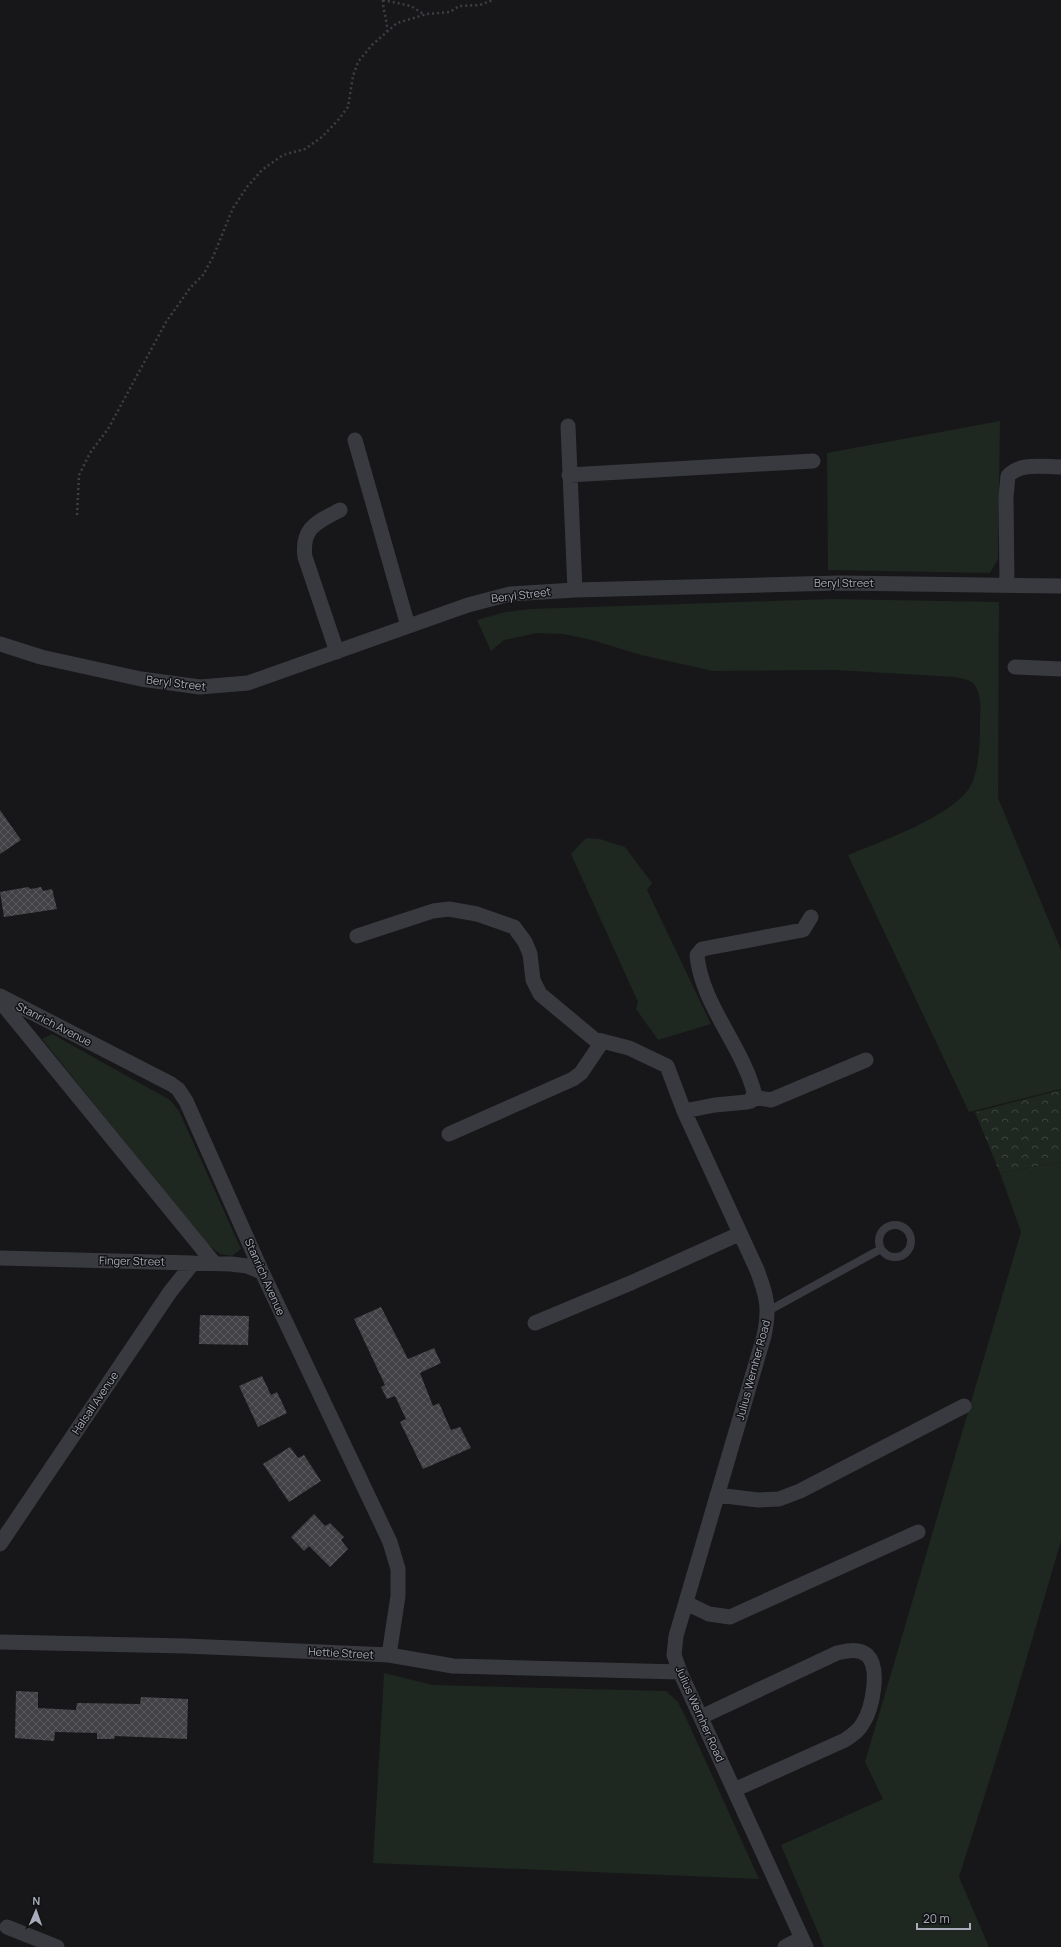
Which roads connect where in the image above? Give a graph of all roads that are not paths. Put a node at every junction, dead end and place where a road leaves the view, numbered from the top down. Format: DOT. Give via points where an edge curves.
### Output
graph roads {
  1 [pos="568,426"];
  2 [pos="355,440"];
  3 [pos="813,461"];
  4 [pos="1061,467"];
  5 [pos="569,475"];
  6 [pos="340,510"];
  7 [pos="1007,585"];
  8 [pos="1061,586"];
  9 [pos="575,590"];
  10 [pos="408,626"];
  11 [pos="0,644"];
  12 [pos="337,652"];
  13 [pos="1015,666"];
  14 [pos="1061,669"];
  15 [pos="811,917"];
  16 [pos="357,936"];
  17 [pos="0,996"];
  18 [pos="0,1001"];
  19 [pos="602,1042"];
  20 [pos="866,1060"];
  21 [pos="753,1097"];
  22 [pos="684,1111"];
  23 [pos="449,1134"];
  24 [pos="740,1234"];
  25 [pos="881,1248"];
  26 [pos="0,1258"];
  27 [pos="193,1263"];
  28 [pos="214,1263"];
  29 [pos="262,1272"];
  30 [pos="768,1311"];
  31 [pos="535,1323"];
  32 [pos="964,1406"];
  33 [pos="717,1495"];
  34 [pos="918,1532"];
  35 [pos="0,1544"];
  36 [pos="686,1603"];
  37 [pos="0,1642"];
  38 [pos="389,1656"];
  39 [pos="680,1672"];
  40 [pos="701,1718"];
  41 [pos="734,1790"];
  42 [pos="7,1927"];
  43 [pos="804,1943"];
  44 [pos="57,1947"];
  45 [pos="785,1947"];
  1 -- 5 [label="street"];
  2 -- 10 [label="street"];
  3 -- 5 [label="street"];
  4 -- 7 [label="street" via="1031,466 1019,469 1008,476"];
  5 -- 9 [label="street"];
  6 -- 12 [label="street" via="310,529 305,537 304,547 305,557"];
  7 -- 8 [label="street, Beryl Street"];
  7 -- 9 [label="street, Beryl Street" via="840,583"];
  9 -- 10 [label="street, Beryl Street" via="494,597"];
  10 -- 12 [label="street, Beryl Street"];
  11 -- 12 [label="street, Beryl Street" via="41,657 142,679 200,688 248,683"];
  13 -- 14 [label="street"];
  15 -- 21 [label="street" via="803,930 702,949 697,955 705,985 753,1088"];
  16 -- 19 [label="street, Julius Wernher Road" via="445,909 477,914 514,927 530,954 533,980 540,994 585,1032"];
  17 -- 29 [label="street, Stanrich Avenue" via="178,1089 186,1100"];
  18 -- 28 [label="street, Stanrich Avenue"];
  19 -- 22 [label="street, Julius Wernher Road" via="629,1048 667,1066"];
  19 -- 23 [label="street" via="581,1073 573,1079"];
  20 -- 21 [label="street" via="772,1100"];
  21 -- 22 [label="street" via="747,1102"];
  22 -- 24 [label="street, Julius Wernher Road"];
  24 -- 30 [label="street, Julius Wernher Road" via="765,1292"];
  24 -- 31 [label="street"];
  25 -- 30 [label="lane"];
  26 -- 27 [label="street, Finger Street"];
  27 -- 28 [label="street, Finger Street"];
  27 -- 35 [label="street, Halsall Avenue" via="166,1298"];
  28 -- 29 [label="street, Finger Street" via="247,1266"];
  29 -- 38 [label="street, Stanrich Avenue" via="393,1553 398,1569 398,1596"];
  30 -- 33 [label="street, Julius Wernher Road" via="764,1336"];
  32 -- 33 [label="street" via="800,1491 779,1499 758,1500"];
  33 -- 36 [label="street, Julius Wernher Road"];
  34 -- 36 [label="street" via="730,1616 709,1614"];
  36 -- 39 [label="street, Julius Wernher Road" via="674,1648"];
  37 -- 38 [label="street, Hettie Street" via="186,1646"];
  38 -- 39 [label="street, Hettie Street" via="453,1666"];
  39 -- 40 [label="street, Julius Wernher Road"];
  40 -- 41 [label="street, Julius Wernher Road"];
  40 -- 41 [label="street" via="837,1653 851,1650 868,1655 875,1680 864,1723 858,1731 845,1740"];
  41 -- 43 [label="street, Julius Wernher Road"];
  42 -- 44 [label="street"];
  43 -- 45 [label="street"];
}
